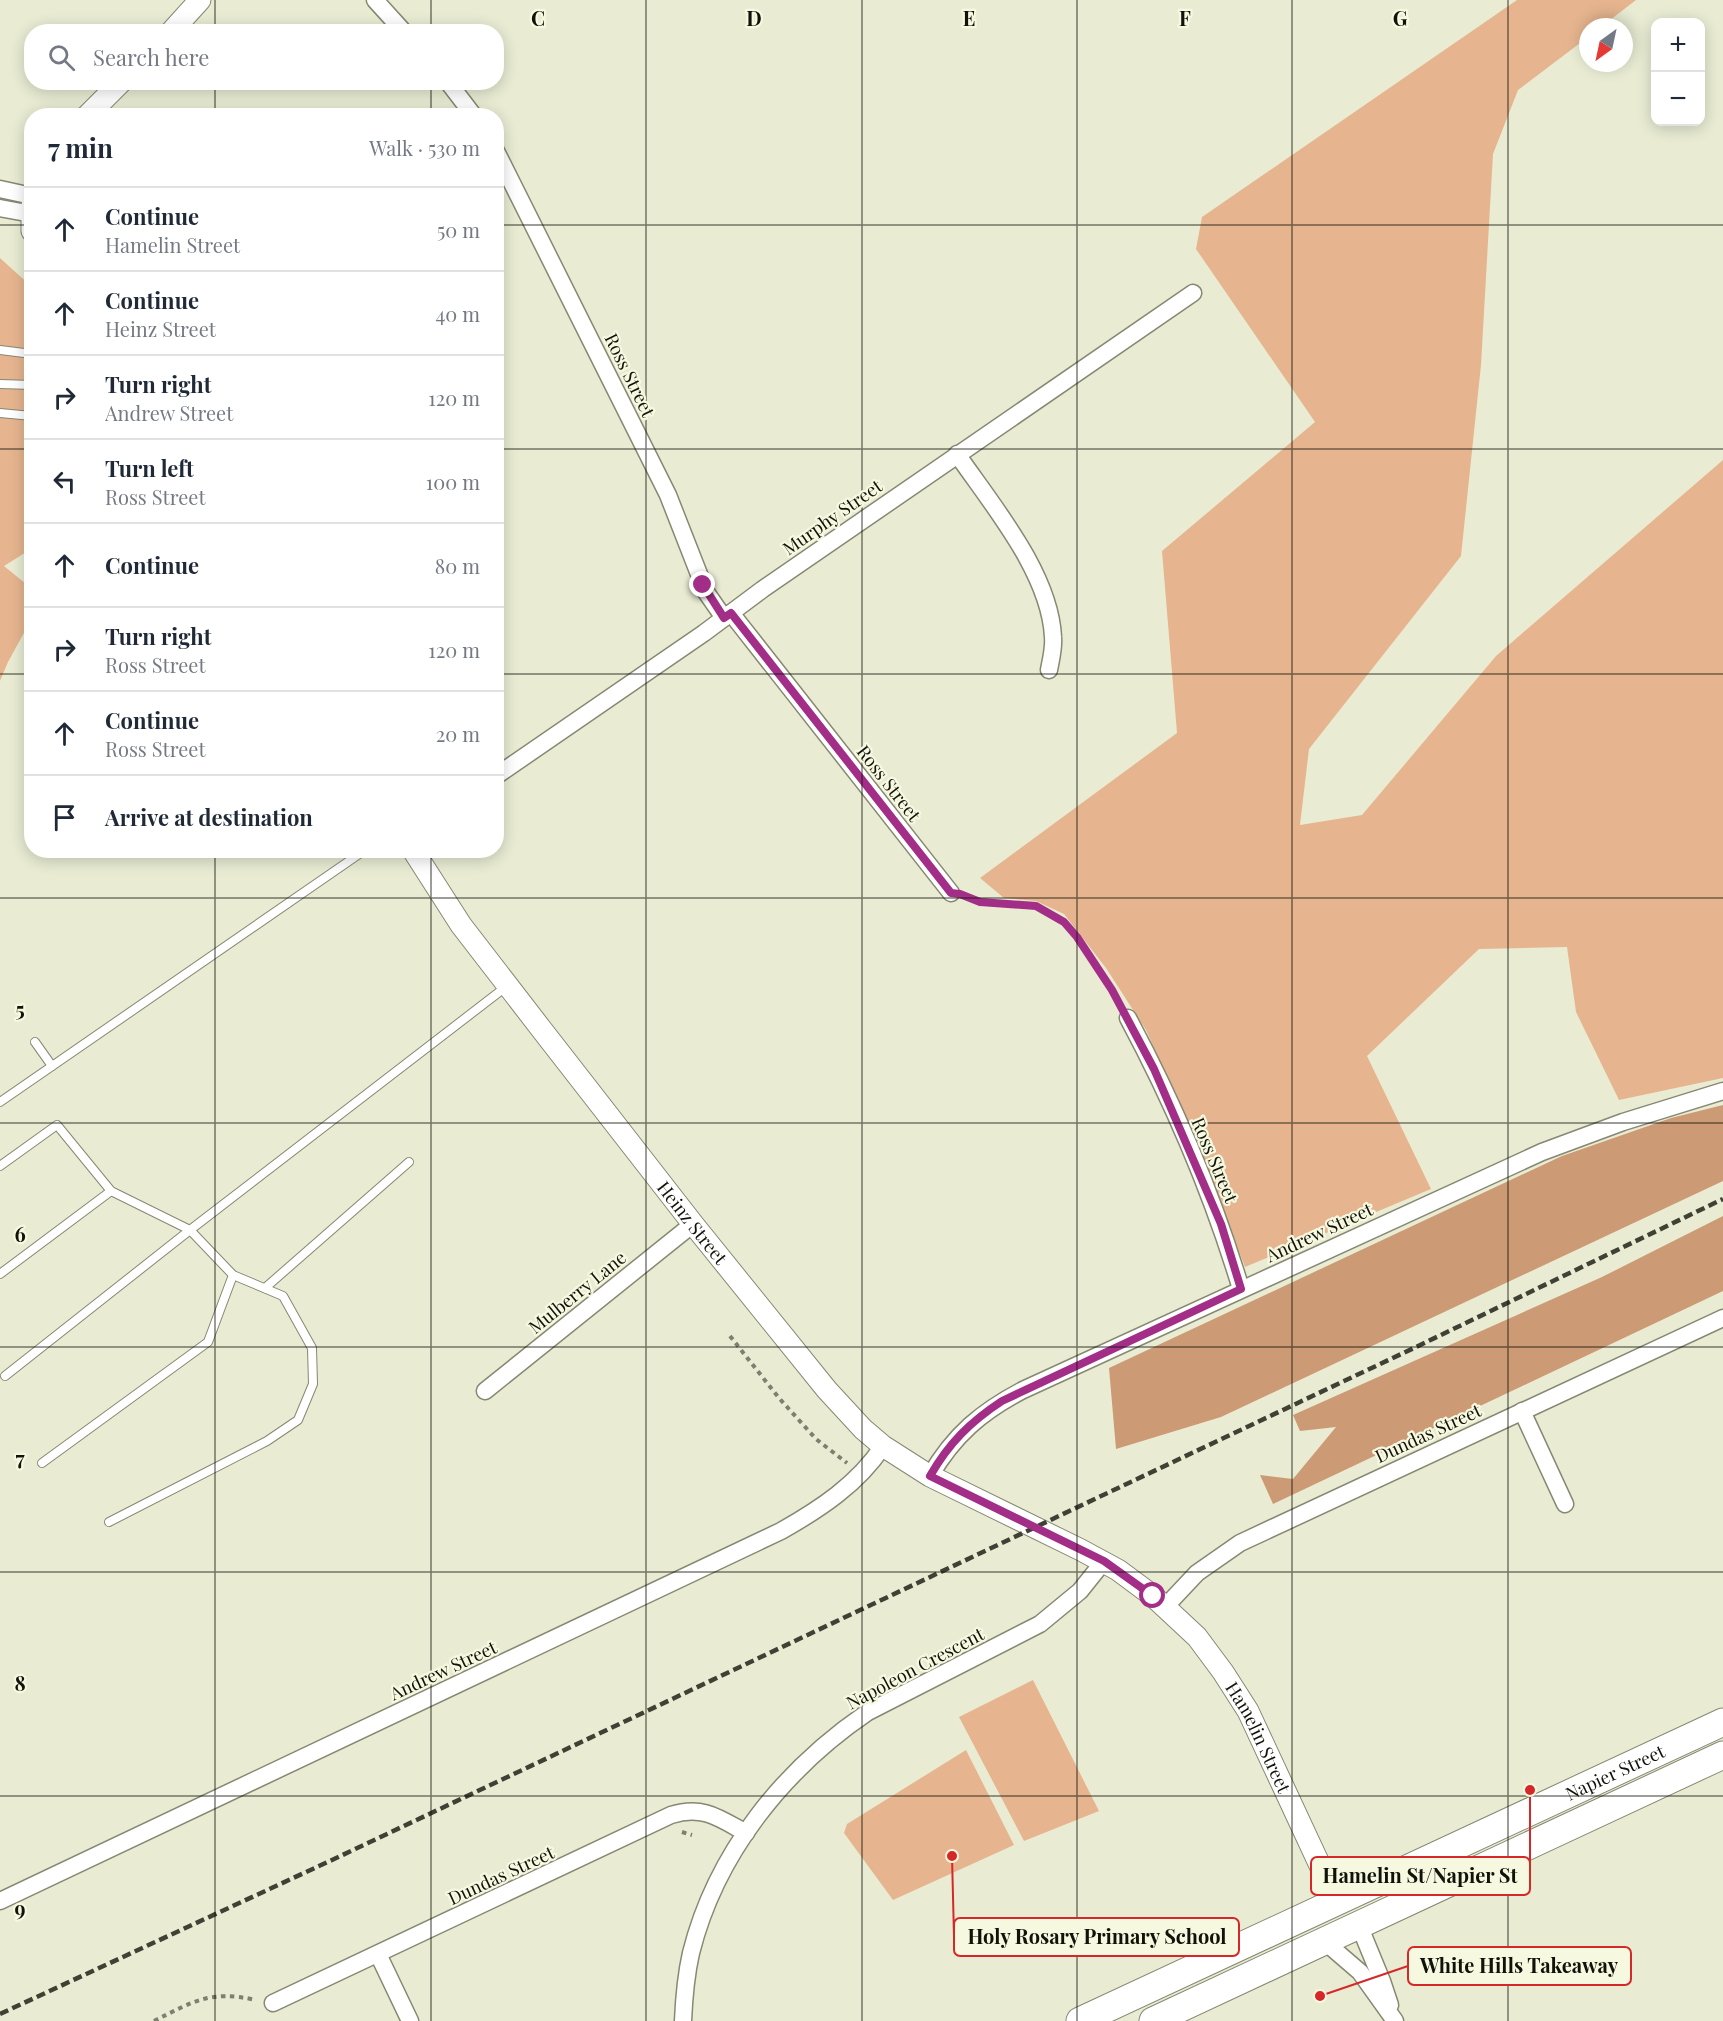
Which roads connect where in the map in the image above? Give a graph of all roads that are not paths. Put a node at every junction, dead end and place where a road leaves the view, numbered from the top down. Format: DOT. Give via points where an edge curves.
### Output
graph roads {
  1 [pos="200,0"];
  2 [pos="375,0"];
  3 [pos="178,24"];
  4 [pos="397,24"];
  5 [pos="113,90"];
  6 [pos="123,90"];
  7 [pos="454,90"];
  8 [pos="95,108"];
  9 [pos="109,108"];
  10 [pos="468,108"];
  11 [pos="504,167"];
  12 [pos="0,189"];
  13 [pos="24,207"];
  14 [pos="0,208"];
  15 [pos="24,211"];
  16 [pos="1193,293"];
  17 [pos="0,350"];
  18 [pos="24,353"];
  19 [pos="0,384"];
  20 [pos="24,385"];
  21 [pos="0,413"];
  22 [pos="24,415"];
  23 [pos="957,454"];
  24 [pos="727,616"];
  25 [pos="1049,670"];
  26 [pos="504,770"];
  27 [pos="353,858"];
  28 [pos="418,858"];
  29 [pos="951,893"];
  30 [pos="508,986"];
  31 [pos="1128,1018"];
  32 [pos="35,1042"];
  33 [pos="52,1066"];
  34 [pos="1723,1091"];
  35 [pos="0,1102"];
  36 [pos="409,1162"];
  37 [pos="0,1166"];
  38 [pos="111,1191"];
  39 [pos="693,1224"];
  40 [pos="190,1230"];
  41 [pos="0,1274"];
  42 [pos="232,1275"];
  43 [pos="265,1288"];
  44 [pos="1241,1289"];
  45 [pos="1723,1317"];
  46 [pos="5,1376"];
  47 [pos="485,1391"];
  48 [pos="1522,1411"];
  49 [pos="883,1446"];
  50 [pos="42,1463"];
  51 [pos="930,1476"];
  52 [pos="1565,1504"];
  53 [pos="109,1522"];
  54 [pos="1035,1527"];
  55 [pos="1104,1561"];
  56 [pos="1166,1607"];
  57 [pos="1723,1722"];
  58 [pos="1723,1755"];
  59 [pos="746,1833"];
  60 [pos="0,1901"];
  61 [pos="1337,1902"];
  62 [pos="1359,1925"];
  63 [pos="1324,1941"];
  64 [pos="378,1954"];
  65 [pos="273,2003"];
  66 [pos="410,2021"];
  67 [pos="683,2021"];
  68 [pos="1080,2021"];
  69 [pos="1153,2021"];
  70 [pos="1395,2021"];
  1 -- 3 [label="street"];
  2 -- 4 [label="street"];
  5 -- 8 [label="street"];
  6 -- 9 [label="street"];
  7 -- 10 [label="street"];
  11 -- 24 [label="street, Ross Street" via="668,495 706,592"];
  12 -- 13 [label="street"];
  14 -- 15 [label="street"];
  16 -- 23 [label="street, Murphy Street"];
  17 -- 18 [label="lane"];
  19 -- 20 [label="lane"];
  21 -- 22 [label="lane"];
  23 -- 24 [label="street, Murphy Street"];
  23 -- 25 [label="street" via="1036,574 1053,637"];
  24 -- 26 [label="street, Murphy Street"];
  24 -- 29 [label="street, Ross Street"];
  27 -- 33 [label="lane"];
  28 -- 30 [label="street, Heinz Street" via="461,925"];
  30 -- 39 [label="street, Heinz Street"];
  30 -- 40 [label="lane"];
  31 -- 44 [label="street, Ross Street" via="1221,1224"];
  32 -- 33 [label="lane"];
  33 -- 35 [label="lane"];
  34 -- 44 [label="street, Andrew Street" via="1542,1152"];
  36 -- 43 [label="lane"];
  37 -- 38 [label="lane" via="57,1125"];
  38 -- 40 [label="lane"];
  38 -- 41 [label="lane"];
  39 -- 47 [label="street, Mulberry Lane"];
  39 -- 49 [label="street, Heinz Street" via="827,1390"];
  40 -- 42 [label="lane"];
  40 -- 46 [label="lane"];
  42 -- 43 [label="lane"];
  42 -- 50 [label="lane" via="208,1342"];
  43 -- 53 [label="lane" via="283,1296 312,1348 313,1384 298,1420 267,1441"];
  44 -- 51 [label="street, Andrew Street" via="1002,1401 957,1437"];
  45 -- 48 [label="street, Dundas Street"];
  48 -- 52 [label="street"];
  48 -- 56 [label="street, Dundas Street" via="1240,1543 1197,1573"];
  49 -- 51 [label="street, Heinz Street"];
  49 -- 60 [label="street, Andrew Street" via="845,1488 772,1536"];
  51 -- 54 [label="street, Heinz Street"];
  54 -- 55 [label="street, Hamelin Street"];
  55 -- 56 [label="street, Hamelin Street"];
  55 -- 59 [label="street, Napoleon Crescent" via="1080,1591 1040,1624 890,1700 845,1728 795,1771"];
  56 -- 61 [label="street, Hamelin Street" via="1197,1637 1236,1691"];
  57 -- 61 [label="highway, Napier Street"];
  58 -- 62 [label="highway, Napier Street"];
  59 -- 64 [label="street, Dundas Street" via="702,1811 671,1815"];
  59 -- 67 [label="street, Napoleon Crescent" via="703,1913 691,1954"];
  61 -- 62 [label="highway, Hamelin Street"];
  61 -- 68 [label="highway, Napier Street"];
  62 -- 63 [label="highway, Napier Street"];
  62 -- 70 [label="street, Hamelin Street"];
  63 -- 69 [label="highway, Napier Street"];
  63 -- 70 [label="street, Hamelin Street" via="1360,1972"];
  64 -- 65 [label="street, Dundas Street"];
  64 -- 66 [label="street"];
}
